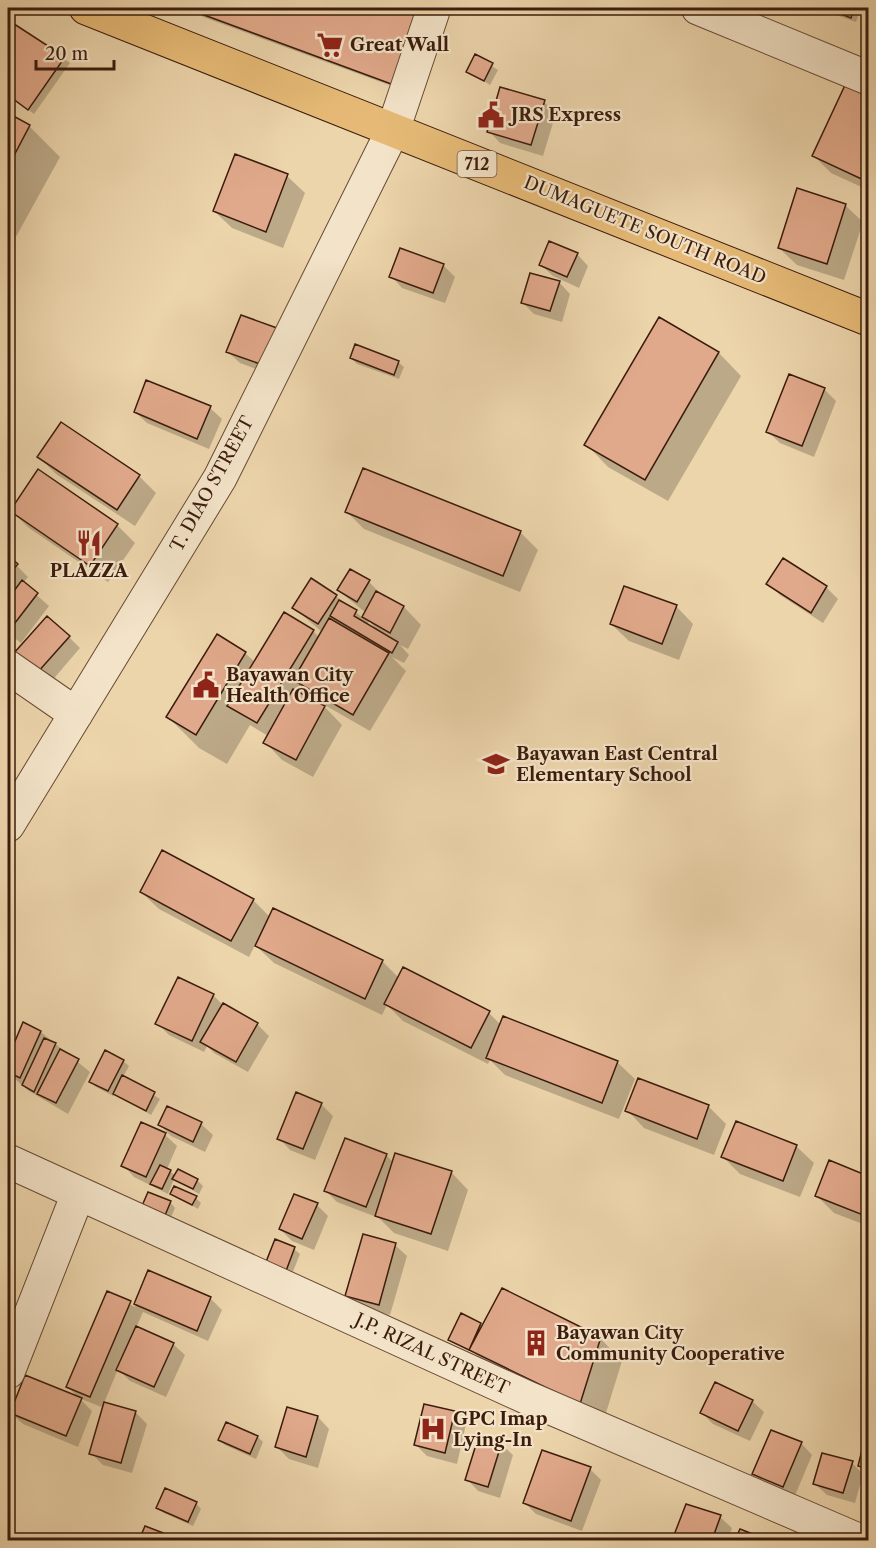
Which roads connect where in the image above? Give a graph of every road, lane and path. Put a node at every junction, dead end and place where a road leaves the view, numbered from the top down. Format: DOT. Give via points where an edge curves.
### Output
graph roads {
  1 [pos="86,8"];
  2 [pos="434,8"];
  3 [pos="698,8"];
  4 [pos="132,16"];
  5 [pos="868,78"];
  6 [pos="393,130"];
  7 [pos="868,319"];
  8 [pos="8,667"];
  9 [pos="76,714"];
  10 [pos="8,825"];
  11 [pos="8,1161"];
  12 [pos="78,1194"];
  13 [pos="8,1372"];
  14 [pos="858,1540"];
  1 -- 4 [label="highway, DUMAGUETE SOUTH ROAD / 712"];
  2 -- 6 [label="street, T. DIAO STREET"];
  3 -- 5 [label="street"];
  4 -- 6 [label="highway, DUMAGUETE SOUTH ROAD / 712"];
  6 -- 7 [label="highway, DUMAGUETE SOUTH ROAD / 712"];
  6 -- 9 [label="street, T. DIAO STREET" via="220,478"];
  8 -- 9 [label="street"];
  9 -- 10 [label="street, T. DIAO STREET"];
  11 -- 12 [label="street, J.P. RIZAL STREET"];
  12 -- 13 [label="street"];
  12 -- 14 [label="street, J.P. RIZAL STREET" via="528,1398"];
}
